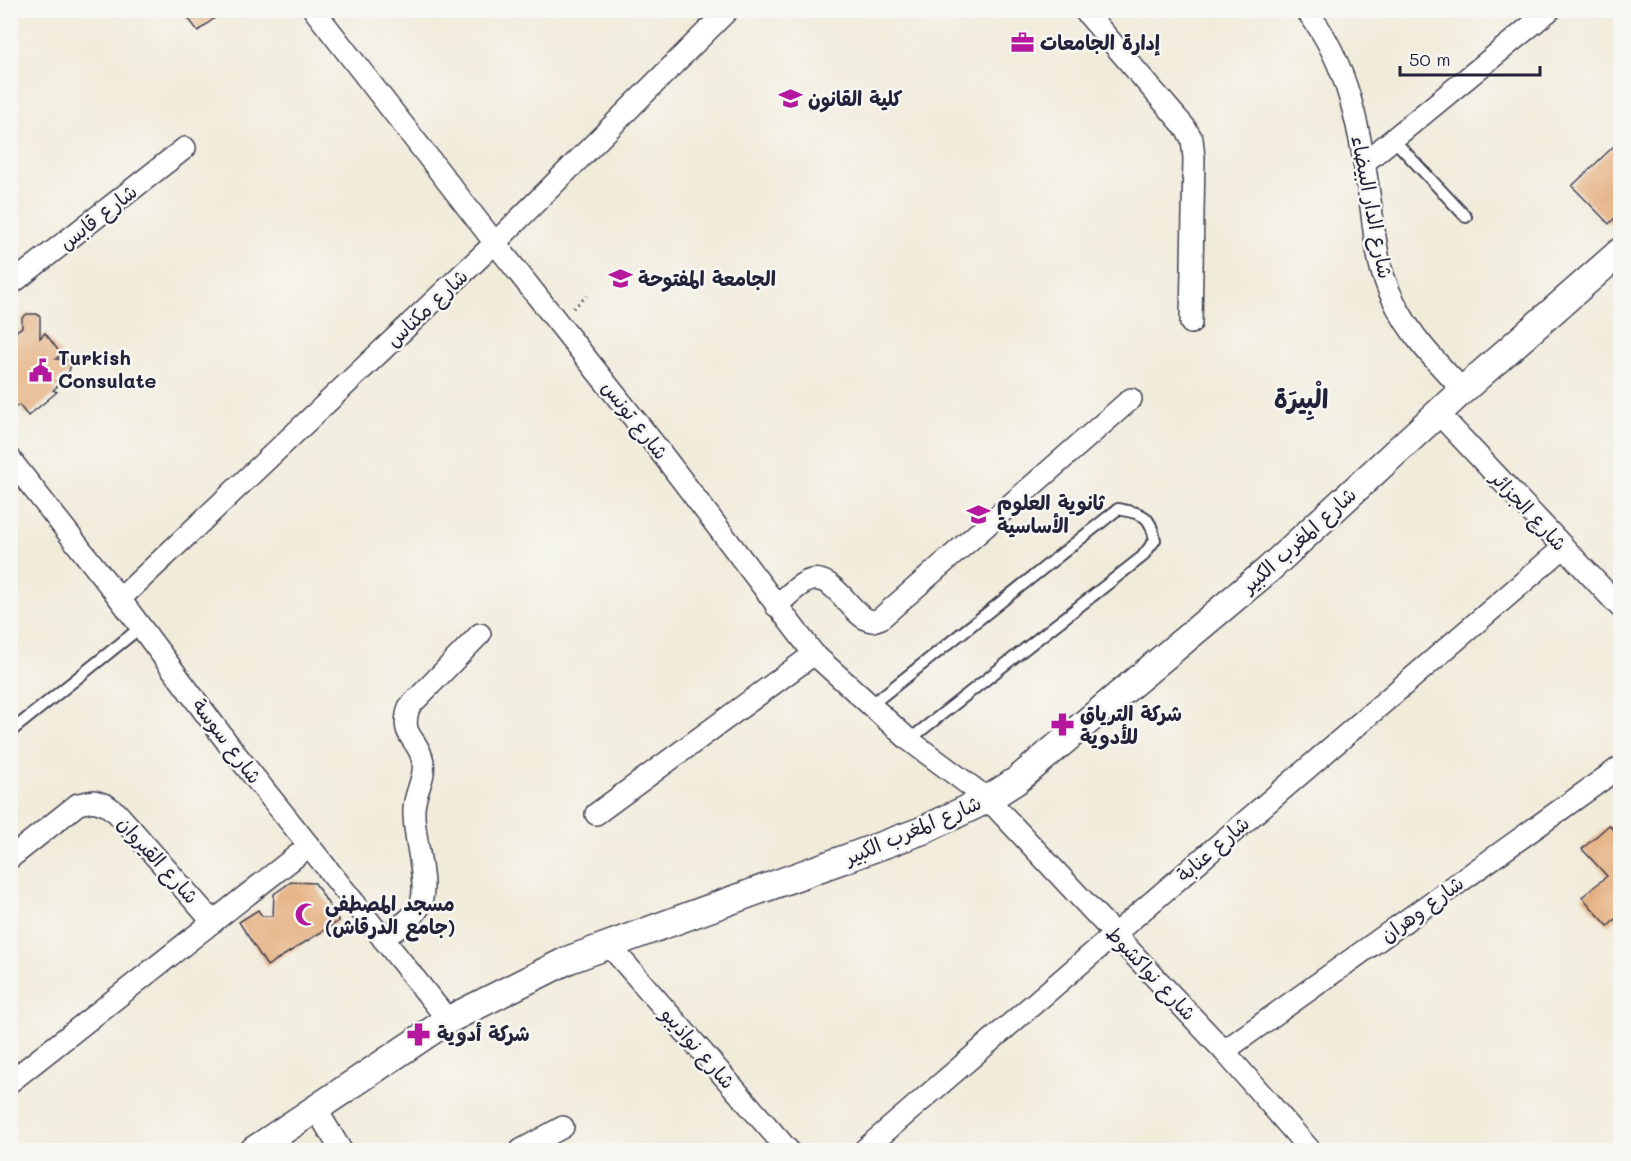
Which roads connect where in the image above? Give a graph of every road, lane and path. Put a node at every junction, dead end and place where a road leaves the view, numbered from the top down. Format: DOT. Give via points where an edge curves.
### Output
graph roads {
  1 [pos="314,10"];
  2 [pos="728,10"];
  3 [pos="1084,10"];
  4 [pos="1550,10"];
  5 [pos="1315,14"];
  6 [pos="1393,139"];
  7 [pos="185,148"];
  8 [pos="1364,163"];
  9 [pos="1466,218"];
  10 [pos="495,243"];
  11 [pos="1620,252"];
  12 [pos="10,285"];
  13 [pos="1191,323"];
  14 [pos="1463,390"];
  15 [pos="1131,399"];
  16 [pos="1439,414"];
  17 [pos="10,459"];
  18 [pos="1563,548"];
  19 [pos="120,599"];
  20 [pos="776,606"];
  21 [pos="1620,607"];
  22 [pos="141,627"];
  23 [pos="480,633"];
  24 [pos="814,654"];
  25 [pos="871,705"];
  26 [pos="10,732"];
  27 [pos="909,740"];
  28 [pos="1620,766"];
  29 [pos="988,799"];
  30 [pos="596,814"];
  31 [pos="309,846"];
  32 [pos="10,858"];
  33 [pos="213,922"];
  34 [pos="1115,933"];
  35 [pos="383,939"];
  36 [pos="609,945"];
  37 [pos="448,1020"];
  38 [pos="1224,1051"];
  39 [pos="10,1082"];
  40 [pos="316,1109"];
  41 [pos="563,1127"];
  42 [pos="254,1150"];
  43 [pos="341,1150"];
  44 [pos="521,1150"];
  45 [pos="788,1150"];
  46 [pos="864,1150"];
  47 [pos="1310,1150"];
  1 -- 10 [label="street, شارع تونس"];
  2 -- 10 [label="street, شارع مكناس"];
  3 -- 13 [label="street" via="1192,139"];
  4 -- 6 [label="street"];
  5 -- 8 [label="street, شارع الدار البيضاء" via="1335,57 1354,115"];
  6 -- 8 [label="street"];
  6 -- 9 [label="lane"];
  7 -- 12 [label="street, شارع قابس"];
  8 -- 14 [label="street, شارع الدار البيضاء" via="1382,273 1392,298 1406,327"];
  10 -- 19 [label="street, شارع مكناس"];
  10 -- 20 [label="street, شارع تونس"];
  11 -- 14 [label="street, شارع المغرب الكبير"];
  14 -- 16 [label="street, شارع المغرب الكبير"];
  15 -- 20 [label="street" via="881,618 864,618 828,583 816,580 807,581"];
  16 -- 18 [label="street, شارع الجزائر"];
  16 -- 29 [label="street, شارع المغرب الكبير" via="1268,570 1031,769"];
  17 -- 19 [label="street, شارع سوسة"];
  18 -- 21 [label="street, شارع الجزائر"];
  18 -- 34 [label="street, شارع عنابة"];
  19 -- 22 [label="street, شارع سوسة"];
  20 -- 24 [label="street, شارع تونس"];
  22 -- 26 [label="lane"];
  22 -- 31 [label="street, شارع سوسة"];
  23 -- 35 [label="street" via="410,707 405,720 425,770 413,814 424,893 418,910"];
  24 -- 25 [label="street, شارع تونس"];
  24 -- 30 [label="street"];
  25 -- 27 [label="street, شارع تونس"];
  25 -- 27 [label="lane" via="1118,509 1141,514 1152,524 1155,540 1142,557"];
  27 -- 29 [label="street, شارع تونس"];
  28 -- 38 [label="street, شارع وهران"];
  29 -- 34 [label="street, شارع نواكشوط"];
  29 -- 36 [label="street, شارع المغرب الكبير" via="921,831"];
  31 -- 33 [label="street, شارع القيروان"];
  31 -- 35 [label="street, شارع سوسة"];
  32 -- 33 [label="street, شارع القيروان" via="78,804 94,801 117,813"];
  33 -- 39 [label="street, شارع القيروان"];
  34 -- 38 [label="street, شارع نواكشوط"];
  34 -- 46 [label="street, شارع عنابة"];
  35 -- 37 [label="street, شارع سوسة"];
  36 -- 37 [label="street, شارع المغرب الكبير" via="568,960"];
  36 -- 45 [label="street, شارع نواذيبو"];
  37 -- 40 [label="street, شارع المغرب الكبير"];
  38 -- 47 [label="street, شارع نواكشوط"];
  40 -- 42 [label="street, شارع المغرب الكبير"];
  40 -- 43 [label="street"];
  41 -- 44 [label="street"];
}
